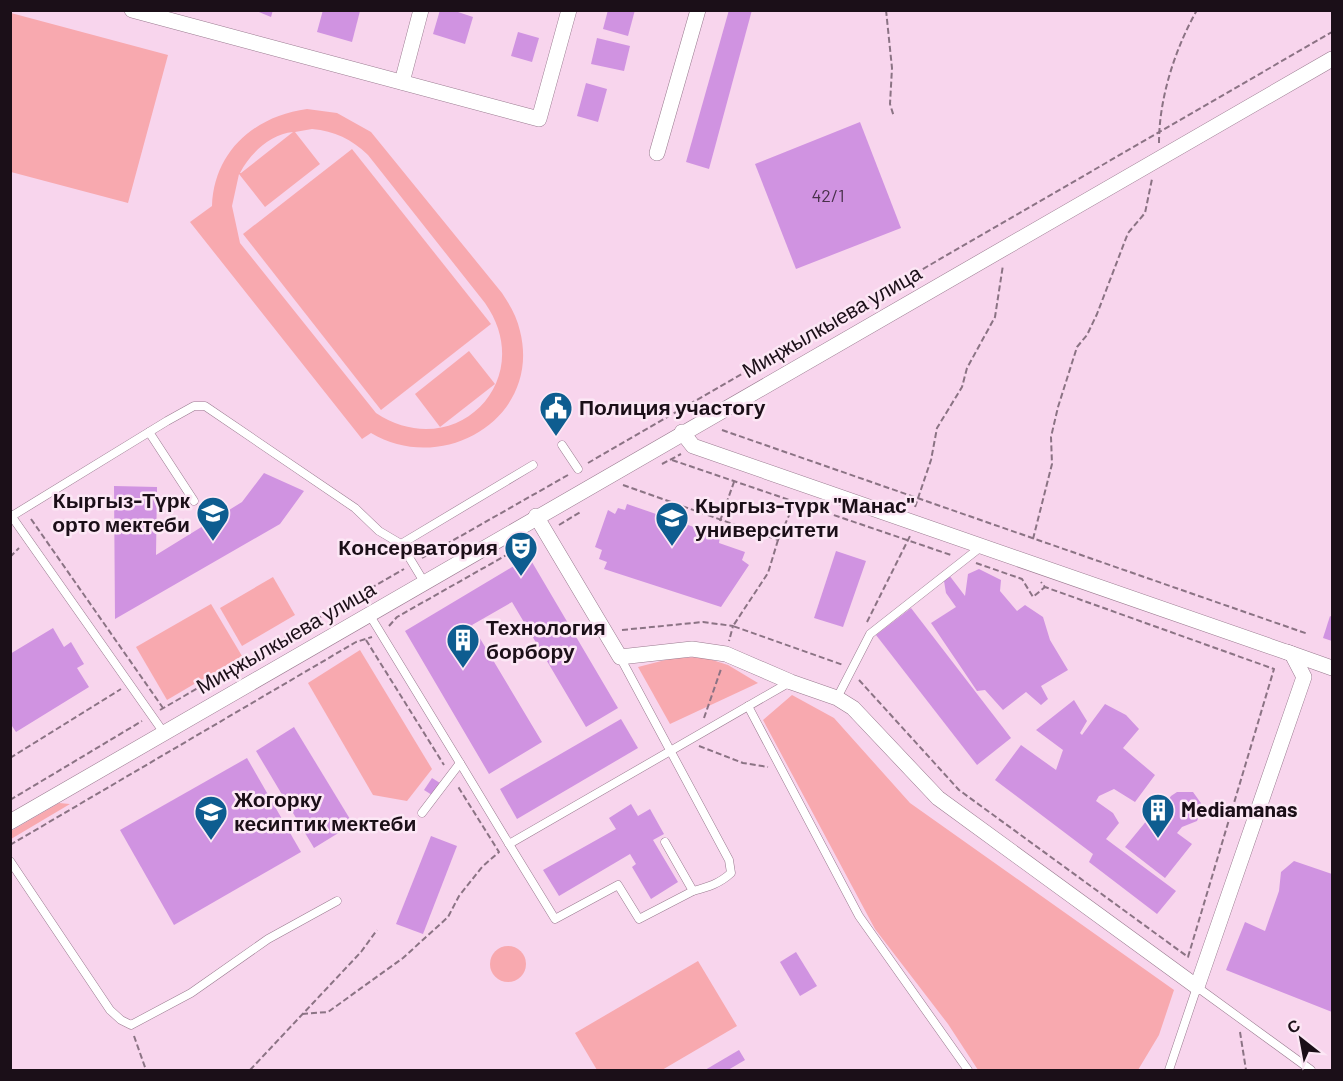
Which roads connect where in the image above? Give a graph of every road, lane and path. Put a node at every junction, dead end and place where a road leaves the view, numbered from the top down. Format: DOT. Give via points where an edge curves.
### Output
graph roads {
  1 [pos="132,10"];
  2 [pos="421,10"];
  3 [pos="569,10"];
  4 [pos="698,10"];
  5 [pos="886,10"];
  6 [pos="1197,10"];
  7 [pos="1332,32"];
  8 [pos="1332,59"];
  9 [pos="402,82"];
  10 [pos="894,117"];
  11 [pos="1159,132"];
  12 [pos="657,153"];
  13 [pos="1160,158"];
  14 [pos="1152,180"];
  15 [pos="1142,185"];
  16 [pos="995,270"];
  17 [pos="732,424"];
  18 [pos="149,432"];
  19 [pos="682,432"];
  20 [pos="562,445"];
  21 [pos="693,446"];
  22 [pos="671,459"];
  23 [pos="533,465"];
  24 [pos="661,465"];
  25 [pos="578,469"];
  26 [pos="633,480"];
  27 [pos="734,482"];
  28 [pos="918,499"];
  29 [pos="194,501"];
  30 [pos="795,502"];
  31 [pos="585,509"];
  32 [pos="25,510"];
  33 [pos="11,515"];
  34 [pos="536,516"];
  35 [pos="720,521"];
  36 [pos="915,522"];
  37 [pos="546,532"];
  38 [pos="1033,539"];
  39 [pos="778,540"];
  40 [pos="908,542"];
  41 [pos="401,544"];
  42 [pos="982,546"];
  43 [pos="19,548"];
  44 [pos="10,557"];
  45 [pos="965,559"];
  46 [pos="413,564"];
  47 [pos="424,582"];
  48 [pos="369,614"];
  49 [pos="866,624"];
  50 [pos="733,626"];
  51 [pos="617,630"];
  52 [pos="379,632"];
  53 [pos="1308,634"];
  54 [pos="366,640"];
  55 [pos="1275,648"];
  56 [pos="726,654"];
  57 [pos="620,657"];
  58 [pos="848,668"];
  59 [pos="1332,668"];
  60 [pos="791,682"];
  61 [pos="121,689"];
  62 [pos="837,698"];
  63 [pos="748,706"];
  64 [pos="163,708"];
  65 [pos="153,714"];
  66 [pos="164,733"];
  67 [pos="699,733"];
  68 [pos="688,742"];
  69 [pos="670,751"];
  70 [pos="10,758"];
  71 [pos="460,763"];
  72 [pos="781,769"];
  73 [pos="452,777"];
  74 [pos="10,800"];
  75 [pos="422,813"];
  76 [pos="10,822"];
  77 [pos="665,842"];
  78 [pos="509,844"];
  79 [pos="10,845"];
  80 [pos="10,861"];
  81 [pos="693,891"];
  82 [pos="337,901"];
  83 [pos="377,930"];
  84 [pos="1197,987"];
  85 [pos="1232,1013"];
  86 [pos="302,1014"];
  87 [pos="131,1024"];
  88 [pos="146,1071"];
  89 [pos="250,1071"];
  90 [pos="968,1071"];
  91 [pos="1169,1071"];
  92 [pos="1246,1071"];
  93 [pos="1311,1071"];
  1 -- 9 [label="street"];
  2 -- 9 [label="street"];
  3 -- 9 [label="street" via="539,119"];
  4 -- 12 [label="street"];
  5 -- 10 [label="path" via="892,68 890,104"];
  6 -- 11 [label="path" via="1182,36 1159,119"];
  7 -- 11 [label="path"];
  8 -- 13 [label="street, Миңжылкыева улица"];
  11 -- 13 [label="path"];
  11 -- 25 [label="path"];
  13 -- 14 [label="path"];
  13 -- 19 [label="street, Миңжылкыева улица"];
  14 -- 15 [label="path"];
  14 -- 38 [label="path" via="1145,213 1128,232 1097,314 1077,347 1058,407 1052,464"];
  16 -- 28 [label="path" via="1004,266 995,317 967,368 962,387 937,428 932,459"];
  17 -- 28 [label="path" via="722,430"];
  18 -- 29 [label="lane"];
  18 -- 32 [label="lane"];
  18 -- 41 [label="lane" via="194,406 205,406"];
  19 -- 21 [label="street"];
  19 -- 34 [label="street, Миңжылкыева улица"];
  20 -- 25 [label="lane"];
  21 -- 22 [label="path"];
  21 -- 36 [label="street"];
  22 -- 24 [label="path"];
  22 -- 27 [label="path"];
  23 -- 41 [label="lane"];
  25 -- 46 [label="path"];
  26 -- 35 [label="path" via="623,485"];
  27 -- 30 [label="path"];
  27 -- 35 [label="path"];
  28 -- 36 [label="path"];
  28 -- 38 [label="path"];
  30 -- 39 [label="path"];
  30 -- 40 [label="path"];
  31 -- 37 [label="path"];
  32 -- 33 [label="lane"];
  32 -- 64 [label="path"];
  33 -- 65 [label="lane"];
  34 -- 37 [label="street"];
  34 -- 47 [label="street, Миңжылкыева улица"];
  35 -- 39 [label="path"];
  36 -- 40 [label="path"];
  36 -- 42 [label="street"];
  37 -- 52 [label="path" via="397,617"];
  37 -- 57 [label="street"];
  38 -- 53 [label="path"];
  39 -- 50 [label="path" via="768,573"];
  40 -- 45 [label="path"];
  40 -- 49 [label="path"];
  41 -- 46 [label="lane"];
  42 -- 45 [label="lane"];
  42 -- 55 [label="street"];
  43 -- 44 [label="path"];
  45 -- 58 [label="lane" via="870,633"];
  45 -- 58 [label="path" via="1022,579 1033,597 1045,587 1274,669 1188,957 959,790"];
  46 -- 47 [label="lane"];
  46 -- 64 [label="path"];
  47 -- 48 [label="street, Миңжылкыева улица"];
  48 -- 52 [label="lane"];
  48 -- 66 [label="street, Миңжылкыева улица"];
  50 -- 51 [label="path" via="703,622"];
  50 -- 56 [label="path"];
  50 -- 58 [label="path"];
  52 -- 54 [label="path"];
  52 -- 71 [label="lane"];
  54 -- 73 [label="path"];
  54 -- 79 [label="path" via="356,642"];
  55 -- 59 [label="street"];
  55 -- 84 [label="street" via="1292,654 1304,678"];
  56 -- 57 [label="street" via="692,649"];
  56 -- 60 [label="street"];
  56 -- 67 [label="path"];
  57 -- 69 [label="lane"];
  58 -- 62 [label="lane"];
  60 -- 62 [label="street"];
  60 -- 63 [label="lane"];
  61 -- 70 [label="path"];
  62 -- 84 [label="street" via="853,708 938,798"];
  63 -- 67 [label="lane"];
  63 -- 72 [label="lane"];
  64 -- 65 [label="path"];
  65 -- 66 [label="lane"];
  65 -- 74 [label="path"];
  66 -- 76 [label="street, Миңжылкыева улица"];
  67 -- 68 [label="lane"];
  68 -- 69 [label="lane"];
  68 -- 72 [label="path" via="743,763"];
  69 -- 78 [label="lane"];
  69 -- 81 [label="lane" via="729,860 731,873 712,886"];
  71 -- 73 [label="lane"];
  71 -- 78 [label="lane"];
  72 -- 90 [label="lane" via="860,916"];
  73 -- 75 [label="lane"];
  73 -- 86 [label="path" via="499,852 459,896 448,917 403,958 328,1012"];
  77 -- 81 [label="lane"];
  78 -- 81 [label="lane" via="555,919 618,885 639,919"];
  80 -- 87 [label="lane" via="110,1010"];
  82 -- 87 [label="lane" via="268,939 191,993"];
  83 -- 86 [label="path" via="362,952"];
  84 -- 85 [label="lane"];
  84 -- 91 [label="lane"];
  85 -- 92 [label="path" via="1242,1038"];
  85 -- 93 [label="lane"];
  86 -- 89 [label="path"];
  87 -- 88 [label="path"];
}
